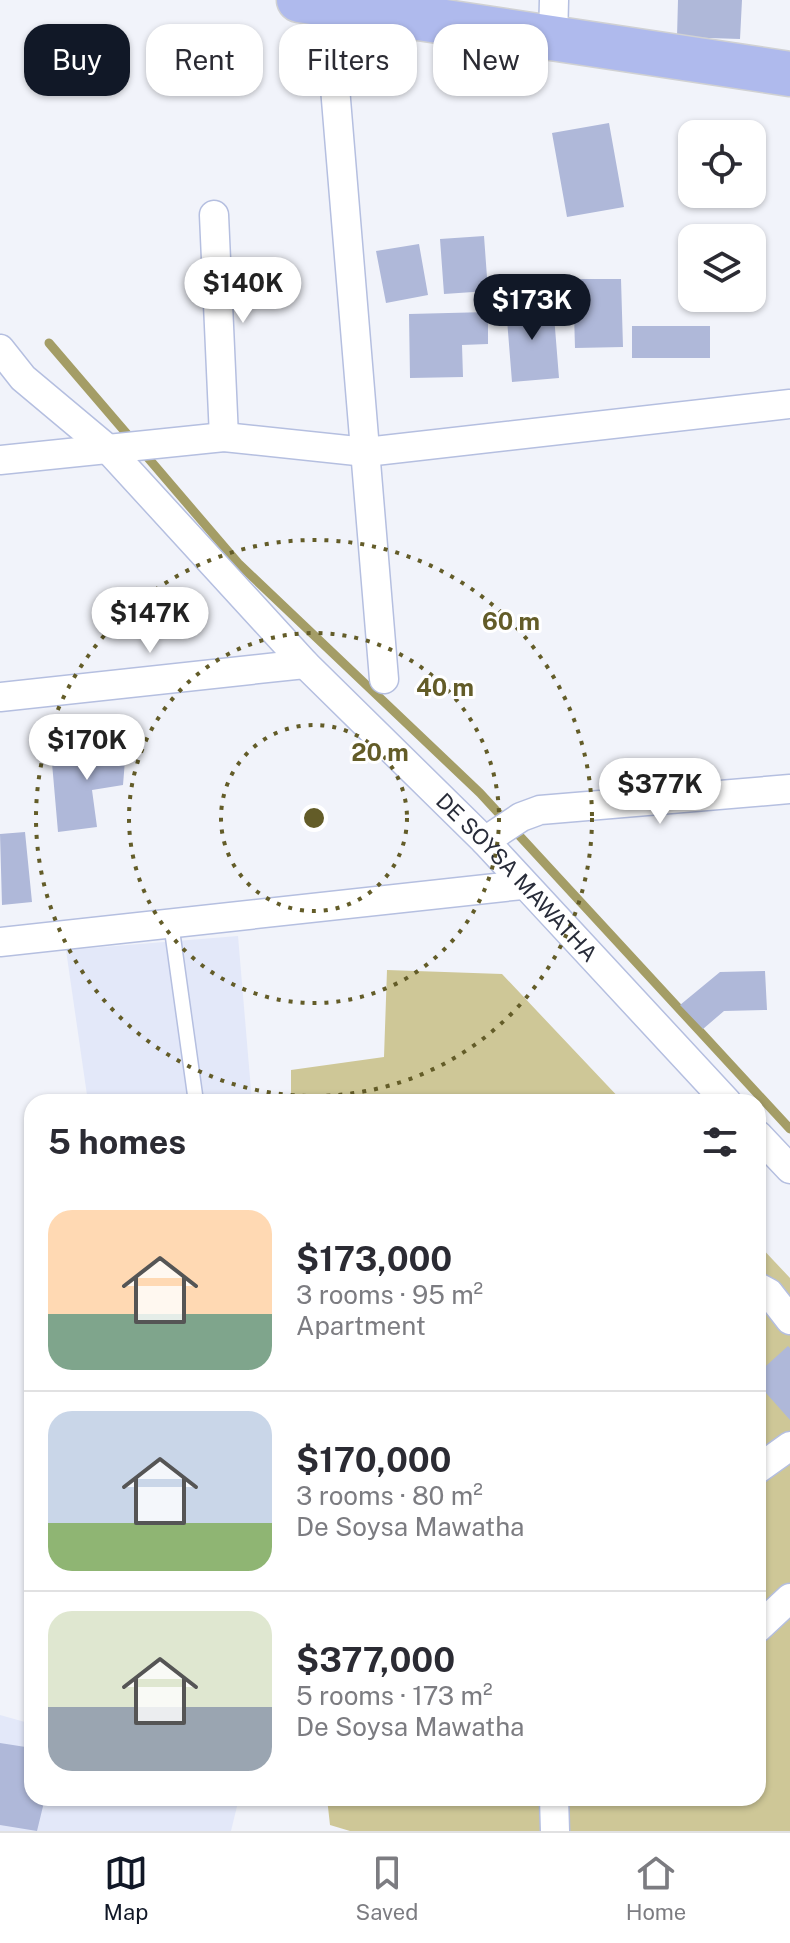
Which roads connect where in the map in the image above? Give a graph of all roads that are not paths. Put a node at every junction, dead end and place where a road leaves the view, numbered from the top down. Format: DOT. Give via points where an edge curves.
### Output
graph roads {
  1 [pos="313,2"];
  2 [pos="554,20"];
  3 [pos="790,74"];
  4 [pos="214,215"];
  5 [pos="0,349"];
  6 [pos="790,404"];
  7 [pos="224,437"];
  8 [pos="118,448"];
  9 [pos="366,452"];
  10 [pos="0,460"];
  11 [pos="305,664"];
  12 [pos="384,679"];
  13 [pos="0,697"];
  14 [pos="790,789"];
  15 [pos="502,829"];
  16 [pos="522,885"];
  17 [pos="171,923"];
  18 [pos="0,942"];
  19 [pos="195,1094"];
  20 [pos="719,1094"];
  21 [pos="766,1144"];
  22 [pos="790,1169"];
  23 [pos="766,1291"];
  24 [pos="790,1320"];
  25 [pos="790,1446"];
  26 [pos="766,1463"];
  27 [pos="790,1598"];
  28 [pos="766,1620"];
  1 -- 2 [label="main road"];
  1 -- 9 [label="street"];
  2 -- 3 [label="main road"];
  4 -- 7 [label="street"];
  5 -- 8 [label="street, DE SOYSA MAWATHA" via="23,378"];
  6 -- 9 [label="street"];
  7 -- 8 [label="street"];
  7 -- 9 [label="street"];
  8 -- 10 [label="street"];
  8 -- 11 [label="street, DE SOYSA MAWATHA"];
  9 -- 12 [label="street"];
  11 -- 13 [label="street"];
  11 -- 15 [label="street, DE SOYSA MAWATHA"];
  14 -- 15 [label="street" via="540,810"];
  15 -- 16 [label="street, DE SOYSA MAWATHA"];
  16 -- 17 [label="street"];
  16 -- 20 [label="street, DE SOYSA MAWATHA"];
  17 -- 18 [label="street"];
  17 -- 19 [label="lane"];
  21 -- 22 [label="street"];
  23 -- 24 [label="street"];
  25 -- 26 [label="street"];
  27 -- 28 [label="street"];
}
